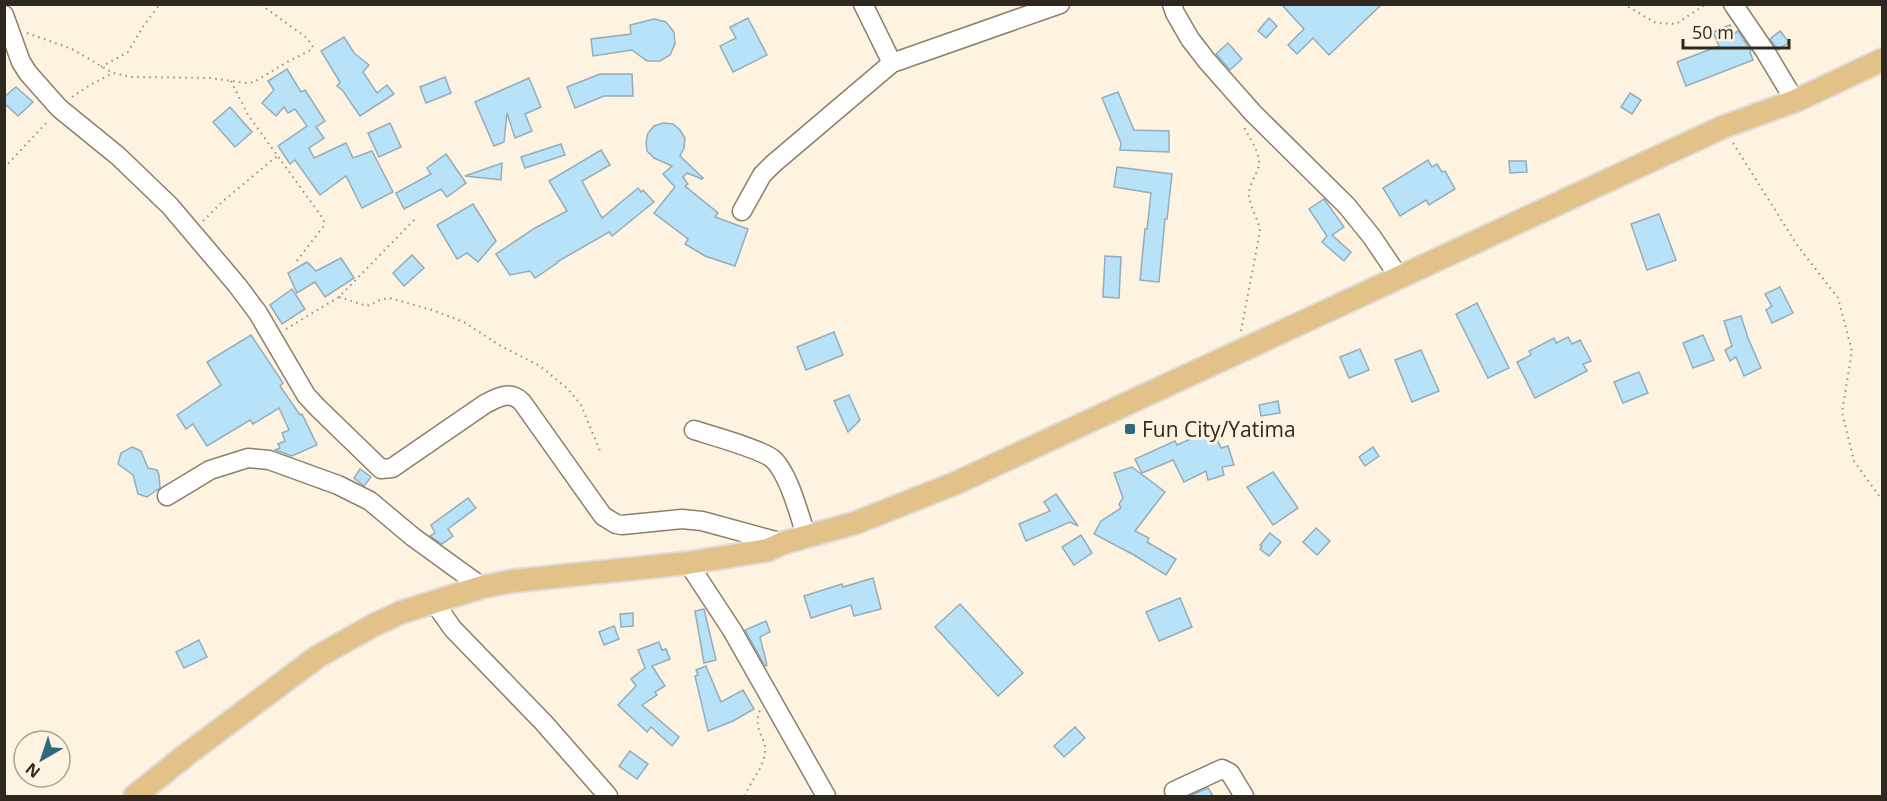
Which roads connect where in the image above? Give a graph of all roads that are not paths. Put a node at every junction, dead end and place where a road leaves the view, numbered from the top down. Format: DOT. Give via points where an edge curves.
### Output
graph roads {
  1 [pos="863,4"];
  2 [pos="1060,4"];
  3 [pos="1156,4"];
  4 [pos="1733,4"];
  5 [pos="1173,9"];
  6 [pos="8,23"];
  7 [pos="4,48"];
  8 [pos="1882,60"];
  9 [pos="892,63"];
  10 [pos="1795,101"];
  11 [pos="742,211"];
  12 [pos="1399,277"];
  13 [pos="694,430"];
  14 [pos="167,496"];
  15 [pos="807,538"];
  16 [pos="783,543"];
  17 [pos="688,563"];
  18 [pos="482,587"];
  19 [pos="433,601"];
  20 [pos="1174,791"];
  21 [pos="135,796"];
  22 [pos="608,796"];
  23 [pos="826,796"];
  24 [pos="1244,796"];
  1 -- 9 [label="street"];
  2 -- 9 [label="street"];
  3 -- 5 [label="street"];
  4 -- 10 [label="street"];
  5 -- 12 [label="street" via="1207,61 1253,113 1347,206"];
  6 -- 7 [label="street"];
  6 -- 16 [label="street" via="28,73 59,108 163,199 237,285 274,337 306,395 381,469 392,468 485,404 507,395 522,402 603,516 610,520 622,525 702,521"];
  8 -- 10 [label="main road"];
  9 -- 11 [label="street" via="773,164 762,175"];
  10 -- 12 [label="main road" via="1723,127"];
  12 -- 15 [label="main road" via="956,483"];
  13 -- 15 [label="street" via="773,459 791,491"];
  14 -- 18 [label="street" via="210,470 248,458 269,460 370,501"];
  15 -- 16 [label="main road"];
  16 -- 17 [label="main road" via="768,550"];
  17 -- 18 [label="main road"];
  17 -- 23 [label="street" via="732,630"];
  18 -- 19 [label="main road"];
  19 -- 21 [label="main road" via="374,625 317,657"];
  19 -- 22 [label="street" via="453,629"];
  20 -- 24 [label="street" via="1222,769 1230,772"];
}
